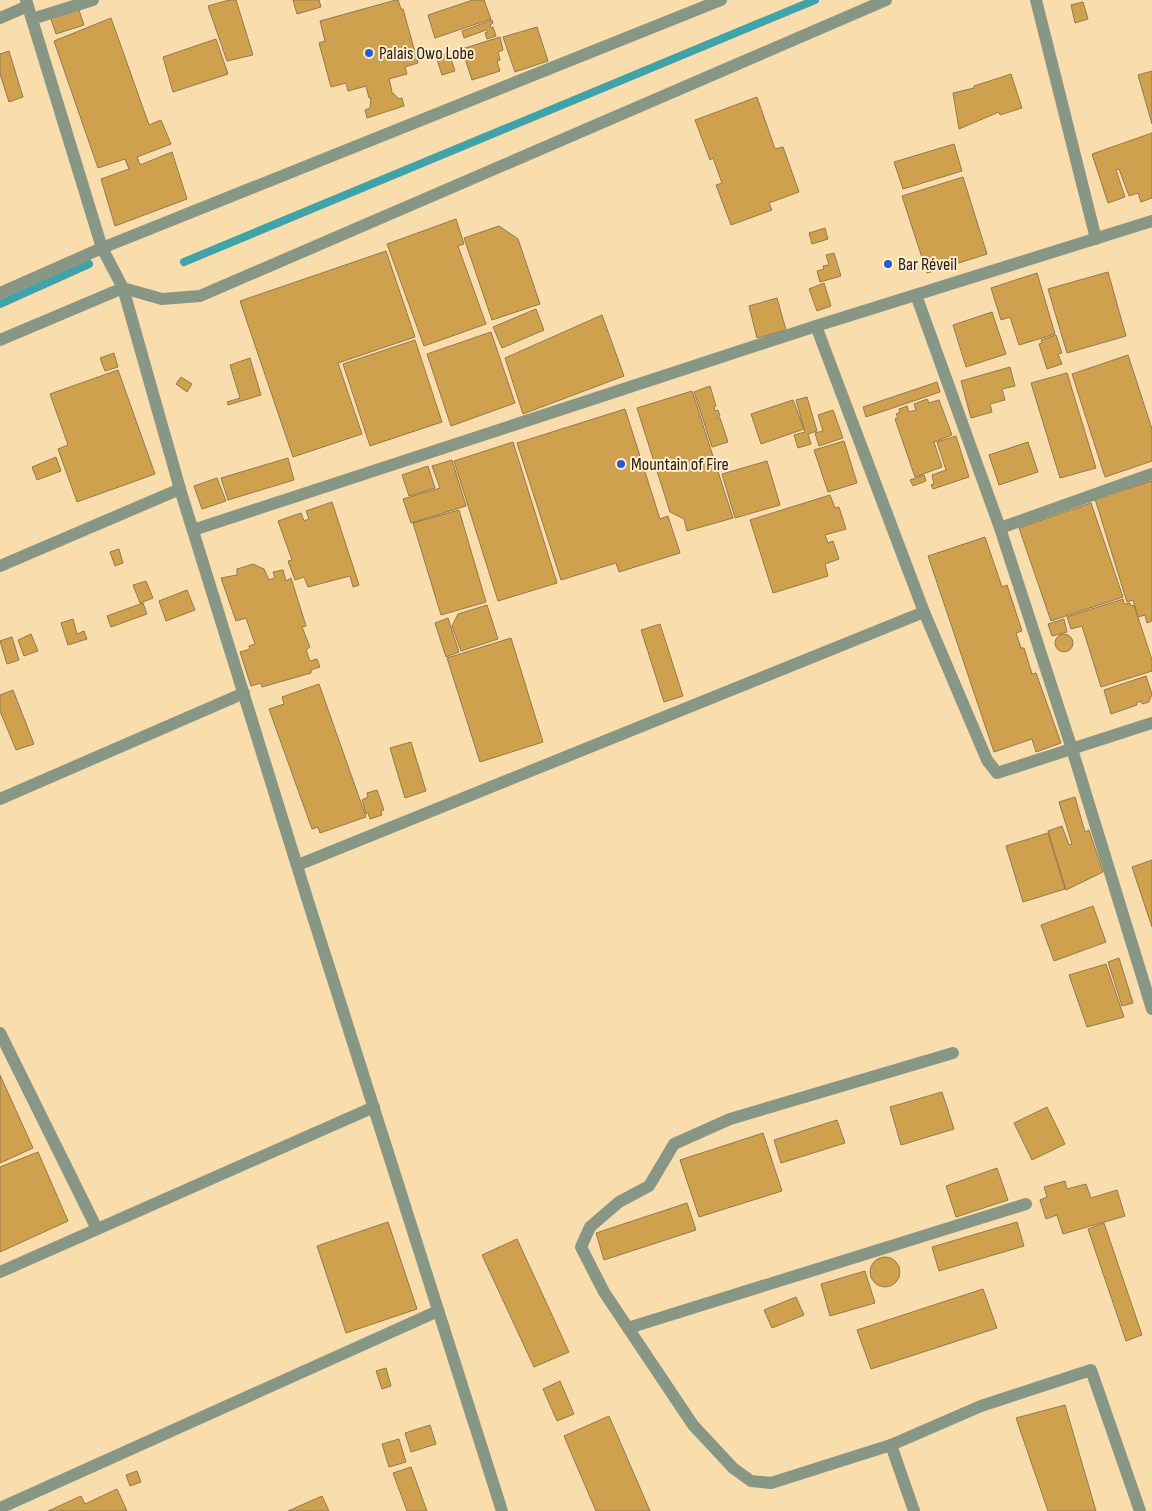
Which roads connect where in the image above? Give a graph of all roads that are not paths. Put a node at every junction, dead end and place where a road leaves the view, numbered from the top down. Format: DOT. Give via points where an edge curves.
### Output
graph roads {
  1 [pos="93,0"];
  2 [pos="721,0"];
  3 [pos="1036,0"];
  4 [pos="880,1"];
  5 [pos="27,3"];
  6 [pos="0,18"];
  7 [pos="32,19"];
  8 [pos="1152,221"];
  9 [pos="1096,238"];
  10 [pos="102,248"];
  11 [pos="123,288"];
  12 [pos="0,294"];
  13 [pos="916,295"];
  14 [pos="816,326"];
  15 [pos="0,340"];
  16 [pos="1152,474"];
  17 [pos="180,489"];
  18 [pos="1000,528"];
  19 [pos="193,530"];
  20 [pos="0,566"];
  21 [pos="924,612"];
  22 [pos="244,693"];
  23 [pos="1152,723"];
  24 [pos="1072,749"];
  25 [pos="0,799"];
  26 [pos="298,865"];
  27 [pos="1152,1009"];
  28 [pos="0,1033"];
  29 [pos="953,1053"];
  30 [pos="374,1107"];
  31 [pos="1026,1204"];
  32 [pos="97,1229"];
  33 [pos="0,1272"];
  34 [pos="438,1311"];
  35 [pos="628,1328"];
  36 [pos="891,1445"];
  37 [pos="0,1508"];
  38 [pos="502,1511"];
  39 [pos="914,1511"];
  40 [pos="1140,1511"];
  1 -- 7 [label="street"];
  2 -- 10 [label="street"];
  3 -- 9 [label="street"];
  4 -- 11 [label="street" via="200,296 162,299"];
  5 -- 6 [label="street"];
  5 -- 7 [label="street"];
  7 -- 10 [label="street"];
  8 -- 9 [label="street"];
  9 -- 13 [label="street"];
  10 -- 11 [label="street"];
  10 -- 12 [label="street"];
  11 -- 15 [label="street"];
  11 -- 17 [label="street"];
  13 -- 14 [label="street"];
  13 -- 18 [label="street"];
  14 -- 19 [label="street"];
  14 -- 21 [label="street"];
  16 -- 18 [label="street"];
  17 -- 19 [label="street"];
  17 -- 20 [label="street"];
  18 -- 24 [label="street"];
  19 -- 22 [label="street"];
  21 -- 24 [label="street" via="987,760 997,773"];
  21 -- 26 [label="street"];
  22 -- 25 [label="street"];
  22 -- 26 [label="street"];
  23 -- 24 [label="street"];
  24 -- 27 [label="street"];
  26 -- 30 [label="street"];
  28 -- 32 [label="street"];
  29 -- 35 [label="street" via="730,1119 674,1144 649,1186 619,1202 590,1227 581,1247 604,1292"];
  30 -- 32 [label="street"];
  30 -- 34 [label="street"];
  31 -- 35 [label="street"];
  32 -- 33 [label="street"];
  34 -- 37 [label="street"];
  34 -- 38 [label="street"];
  35 -- 36 [label="street" via="693,1425 733,1468 751,1481 771,1483"];
  36 -- 39 [label="street"];
  36 -- 40 [label="street" via="981,1406 1091,1370"];
}
